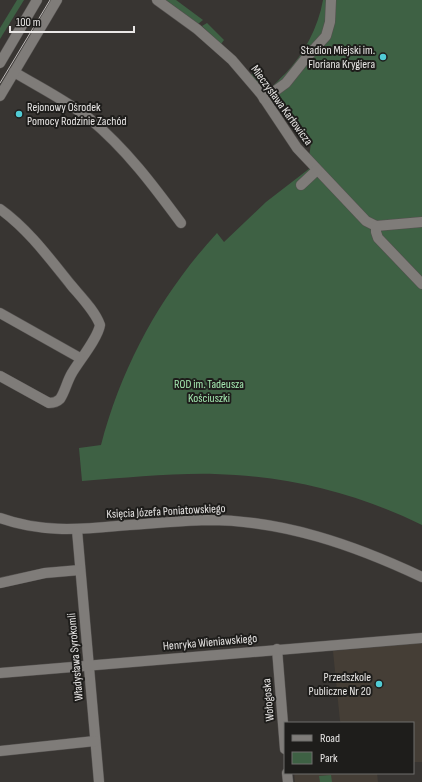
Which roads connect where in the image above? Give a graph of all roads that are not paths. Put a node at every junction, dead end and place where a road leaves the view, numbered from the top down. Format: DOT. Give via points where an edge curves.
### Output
graph roads {
  1 [pos="37,0"];
  2 [pos="57,0"];
  3 [pos="157,0"];
  4 [pos="331,0"];
  5 [pos="0,63"];
  6 [pos="14,72"];
  7 [pos="0,96"];
  8 [pos="264,99"];
  9 [pos="315,167"];
  10 [pos="301,185"];
  11 [pos="0,209"];
  12 [pos="422,222"];
  13 [pos="181,223"];
  14 [pos="376,226"];
  15 [pos="422,284"];
  16 [pos="0,313"];
  17 [pos="80,358"];
  18 [pos="0,376"];
  19 [pos="0,518"];
  20 [pos="77,530"];
  21 [pos="80,570"];
  22 [pos="422,577"];
  23 [pos="0,583"];
  24 [pos="422,638"];
  25 [pos="277,650"];
  26 [pos="89,666"];
  27 [pos="0,673"];
  28 [pos="284,737"];
  29 [pos="95,741"];
  30 [pos="0,751"];
  31 [pos="99,782"];
  1 -- 5 [label="street"];
  2 -- 6 [label="street"];
  3 -- 8 [label="street, Mieczysława Karłowicza" via="197,29 232,60"];
  4 -- 8 [label="street" via="330,22 326,36 286,83"];
  6 -- 7 [label="street"];
  6 -- 13 [label="street" via="80,113 118,145 146,176"];
  8 -- 9 [label="street, Mieczysława Karłowicza" via="297,148"];
  9 -- 10 [label="street"];
  9 -- 14 [label="street, Mieczysława Karłowicza" via="362,218"];
  11 -- 17 [label="street" via="41,250 98,321 100,325 97,334"];
  12 -- 14 [label="street"];
  14 -- 15 [label="street" via="378,238"];
  16 -- 17 [label="street"];
  17 -- 18 [label="street" via="61,398 52,403"];
  19 -- 20 [label="street, Księcia Józefa Poniatowskiego" via="34,527"];
  20 -- 21 [label="street, Władysława Syrokomli"];
  20 -- 22 [label="street, Księcia Józefa Poniatowskiego" via="185,521 261,524 332,540 372,554"];
  21 -- 23 [label="street" via="45,573"];
  21 -- 26 [label="street, Władysława Syrokomli"];
  24 -- 25 [label="street, Henryka Wieniawskiego"];
  25 -- 26 [label="street, Henryka Wieniawskiego"];
  25 -- 28 [label="street, Wołogoska"];
  26 -- 27 [label="street, Henryka Wieniawskiego"];
  26 -- 29 [label="street, Władysława Syrokomli"];
  29 -- 30 [label="street"];
  29 -- 31 [label="street, Władysława Syrokomli"];
}
